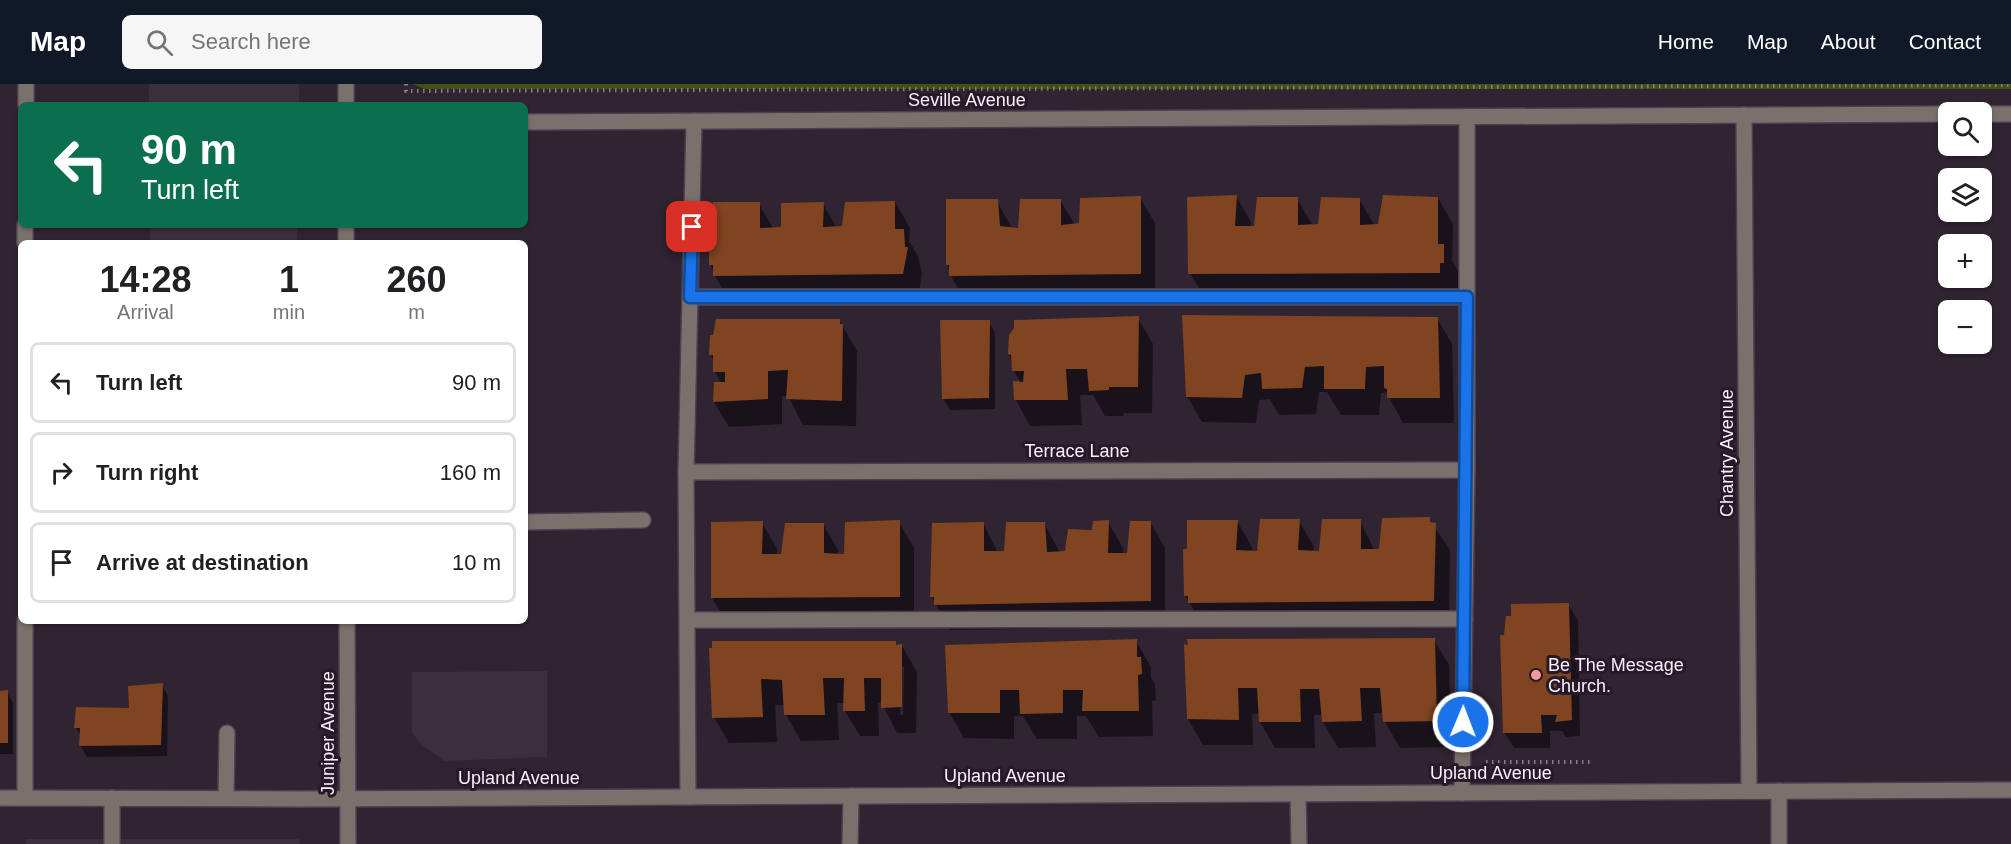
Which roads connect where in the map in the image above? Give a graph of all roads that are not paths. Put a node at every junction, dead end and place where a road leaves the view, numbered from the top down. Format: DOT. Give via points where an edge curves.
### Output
graph roads {
  1 [pos="26,84"];
  2 [pos="346,84"];
  3 [pos="26,102"];
  4 [pos="346,102"];
  5 [pos="1938,114"];
  6 [pos="1992,114"];
  7 [pos="2011,114"];
  8 [pos="1744,115"];
  9 [pos="1467,117"];
  10 [pos="694,121"];
  11 [pos="528,122"];
  12 [pos="690,297"];
  13 [pos="1467,297"];
  14 [pos="1467,470"];
  15 [pos="686,472"];
  16 [pos="643,520"];
  17 [pos="528,522"];
  18 [pos="1465,618"];
  19 [pos="688,620"];
  20 [pos="25,624"];
  21 [pos="347,624"];
  22 [pos="227,733"];
  23 [pos="2011,790"];
  24 [pos="1749,791"];
  25 [pos="1779,791"];
  26 [pos="1462,793"];
  27 [pos="1298,794"];
  28 [pos="851,796"];
  29 [pos="688,797"];
  30 [pos="0,798"];
  31 [pos="25,798"];
  32 [pos="112,798"];
  33 [pos="226,798"];
  34 [pos="348,799"];
  35 [pos="112,844"];
  36 [pos="348,844"];
  37 [pos="850,844"];
  38 [pos="1299,844"];
  39 [pos="1779,844"];
  1 -- 3 [label="street"];
  2 -- 4 [label="street"];
  5 -- 8 [label="street, Seville Avenue"];
  6 -- 7 [label="street"];
  8 -- 9 [label="street, Seville Avenue"];
  8 -- 24 [label="street, Chantry Avenue"];
  9 -- 10 [label="street, Seville Avenue"];
  9 -- 13 [label="street"];
  10 -- 11 [label="street, Seville Avenue"];
  10 -- 12 [label="street"];
  12 -- 13 [label="street"];
  12 -- 15 [label="street"];
  13 -- 14 [label="street"];
  14 -- 15 [label="street, Terrace Lane"];
  14 -- 18 [label="street"];
  15 -- 19 [label="street"];
  16 -- 17 [label="street"];
  18 -- 19 [label="street"];
  18 -- 26 [label="street"];
  19 -- 29 [label="street"];
  20 -- 31 [label="street"];
  21 -- 34 [label="street, Juniper Avenue"];
  22 -- 33 [label="street"];
  23 -- 25 [label="street, Upland Avenue"];
  24 -- 25 [label="street, Upland Avenue"];
  24 -- 26 [label="street, Upland Avenue"];
  25 -- 39 [label="street"];
  26 -- 27 [label="street, Upland Avenue"];
  27 -- 28 [label="street, Upland Avenue"];
  27 -- 38 [label="street"];
  28 -- 29 [label="street, Upland Avenue"];
  28 -- 37 [label="street"];
  29 -- 34 [label="street, Upland Avenue"];
  30 -- 31 [label="street, Upland Avenue"];
  31 -- 32 [label="street, Upland Avenue"];
  32 -- 33 [label="street, Upland Avenue"];
  32 -- 35 [label="street"];
  33 -- 34 [label="street, Upland Avenue"];
  34 -- 36 [label="street, Juniper Avenue"];
}
